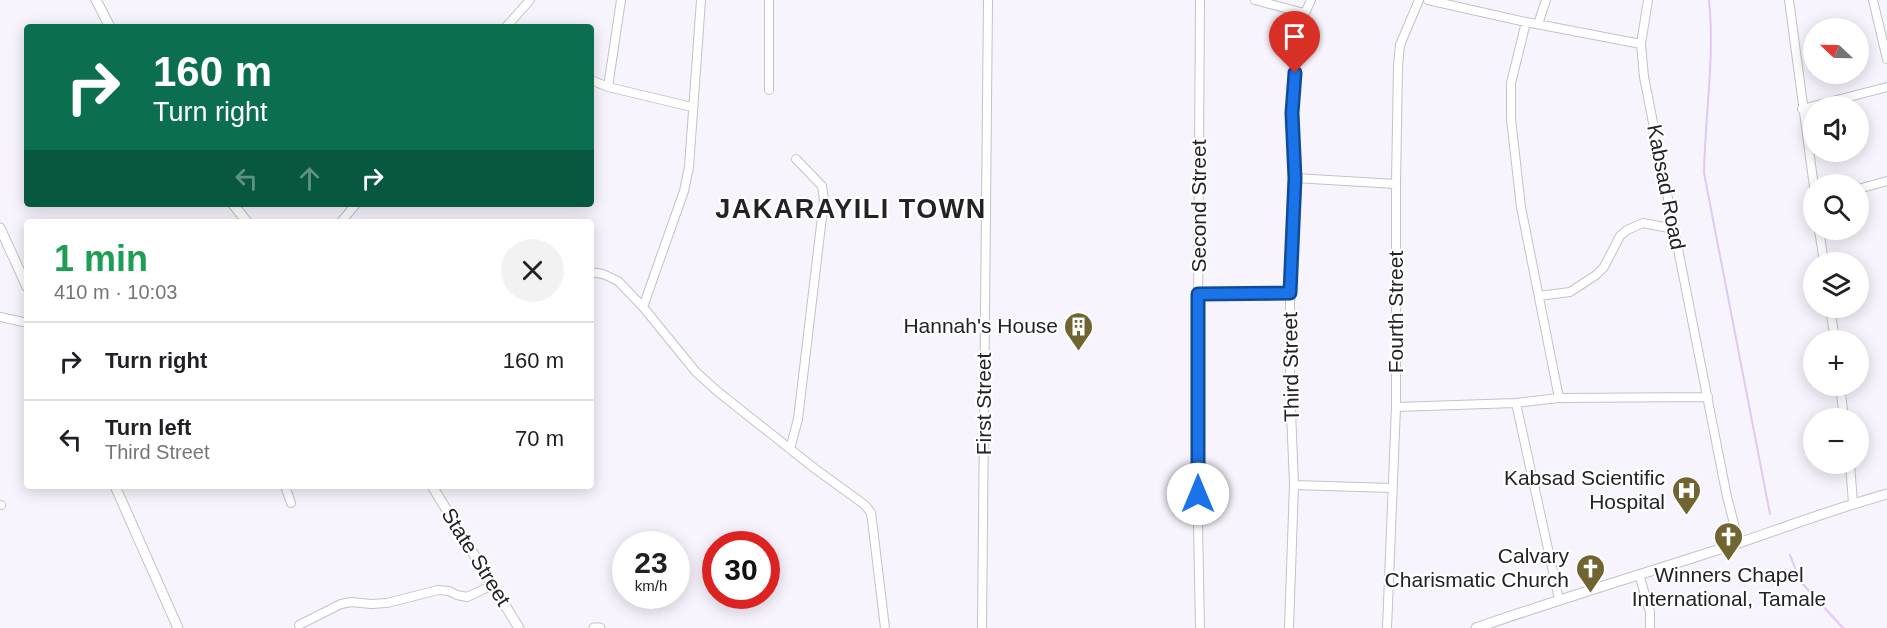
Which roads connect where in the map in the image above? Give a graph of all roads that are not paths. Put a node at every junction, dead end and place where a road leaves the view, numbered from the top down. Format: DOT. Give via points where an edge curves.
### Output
graph roads {
  1 [pos="96,0"];
  2 [pos="530,0"];
  3 [pos="621,0"];
  4 [pos="701,0"];
  5 [pos="769,0"];
  6 [pos="988,0"];
  7 [pos="1200,0"];
  8 [pos="1255,0"];
  9 [pos="1311,0"];
  10 [pos="1419,0"];
  11 [pos="1428,0"];
  12 [pos="1546,0"];
  13 [pos="1648,0"];
  14 [pos="1789,0"];
  15 [pos="1873,0"];
  16 [pos="1304,13"];
  17 [pos="1526,22"];
  18 [pos="108,24"];
  19 [pos="513,24"];
  20 [pos="1538,24"];
  21 [pos="1641,44"];
  22 [pos="1887,59"];
  23 [pos="594,81"];
  24 [pos="608,87"];
  25 [pos="1887,87"];
  26 [pos="769,90"];
  27 [pos="692,107"];
  28 [pos="1802,109"];
  29 [pos="796,159"];
  30 [pos="1812,174"];
  31 [pos="1295,178"];
  32 [pos="1887,181"];
  33 [pos="1396,184"];
  34 [pos="1869,186"];
  35 [pos="235,207"];
  36 [pos="245,219"];
  37 [pos="0,228"];
  38 [pos="1674,229"];
  39 [pos="594,272"];
  40 [pos="24,280"];
  41 [pos="1290,293"];
  42 [pos="1198,294"];
  43 [pos="1539,296"];
  44 [pos="643,307"];
  45 [pos="0,317"];
  46 [pos="24,322"];
  47 [pos="1708,397"];
  48 [pos="1559,398"];
  49 [pos="1516,403"];
  50 [pos="1395,407"];
  51 [pos="790,449"];
  52 [pos="1851,474"];
  53 [pos="1294,485"];
  54 [pos="1392,488"];
  55 [pos="116,489"];
  56 [pos="286,489"];
  57 [pos="434,489"];
  58 [pos="1887,494"];
  59 [pos="291,503"];
  60 [pos="1853,503"];
  61 [pos="1739,543"];
  62 [pos="1638,574"];
  63 [pos="493,585"];
  64 [pos="1559,599"];
  65 [pos="299,624"];
  66 [pos="178,628"];
  67 [pos="519,628"];
  68 [pos="594,628"];
  69 [pos="600,628"];
  70 [pos="885,628"];
  71 [pos="982,628"];
  72 [pos="1200,628"];
  73 [pos="1289,628"];
  74 [pos="1388,628"];
  75 [pos="1476,628"];
  76 [pos="1650,628"];
  1 -- 18 [label="street"];
  2 -- 19 [label="street"];
  3 -- 24 [label="street"];
  4 -- 27 [label="street"];
  5 -- 26 [label="street"];
  6 -- 71 [label="street, First Street"];
  7 -- 42 [label="street, Second Street"];
  8 -- 16 [label="street"];
  9 -- 16 [label="street, Third Street"];
  10 -- 33 [label="street, Fourth Street" via="1400,45"];
  11 -- 17 [label="street"];
  12 -- 20 [label="street"];
  13 -- 21 [label="street, Kabsad Road"];
  14 -- 28 [label="street"];
  15 -- 22 [label="street"];
  16 -- 31 [label="street, Third Street" via="1296,54 1292,113"];
  17 -- 20 [label="street"];
  17 -- 43 [label="street" via="1511,83 1510,119 1521,207"];
  20 -- 21 [label="street"];
  21 -- 38 [label="street, Kabsad Road"];
  23 -- 24 [label="street"];
  24 -- 27 [label="street"];
  25 -- 28 [label="street"];
  27 -- 44 [label="street" via="684,191"];
  28 -- 30 [label="street"];
  29 -- 51 [label="street" via="822,186 824,200 798,419"];
  31 -- 33 [label="street"];
  31 -- 41 [label="street, Third Street"];
  32 -- 34 [label="street"];
  33 -- 50 [label="street, Fourth Street"];
  35 -- 36 [label="street"];
  37 -- 40 [label="street"];
  38 -- 43 [label="street" via="1643,223 1626,230 1605,267 1596,275 1570,292"];
  38 -- 47 [label="street, Kabsad Road"];
  39 -- 44 [label="street" via="618,281"];
  41 -- 42 [label="street"];
  41 -- 53 [label="street, Third Street"];
  42 -- 72 [label="street, Second Street"];
  43 -- 48 [label="street"];
  44 -- 51 [label="street" via="696,372"];
  45 -- 46 [label="street"];
  47 -- 48 [label="street"];
  47 -- 61 [label="street, Kabsad Road"];
  48 -- 49 [label="street"];
  49 -- 50 [label="street"];
  49 -- 64 [label="street"];
  50 -- 54 [label="street, Fourth Street"];
  51 -- 70 [label="street" via="865,505 870,513"];
  52 -- 60 [label="street"];
  53 -- 54 [label="street"];
  53 -- 73 [label="street, Third Street"];
  54 -- 74 [label="street, Fourth Street"];
  55 -- 66 [label="street"];
  56 -- 59 [label="street"];
  57 -- 63 [label="street, State Street"];
  58 -- 60 [label="street"];
  60 -- 61 [label="street"];
  61 -- 62 [label="street"];
  62 -- 64 [label="street"];
  62 -- 76 [label="street" via="1650,612"];
  63 -- 65 [label="street" via="467,597 438,590 387,603 340,604"];
  63 -- 67 [label="street, State Street"];
  64 -- 75 [label="street"];
  68 -- 69 [label="street"];
}
